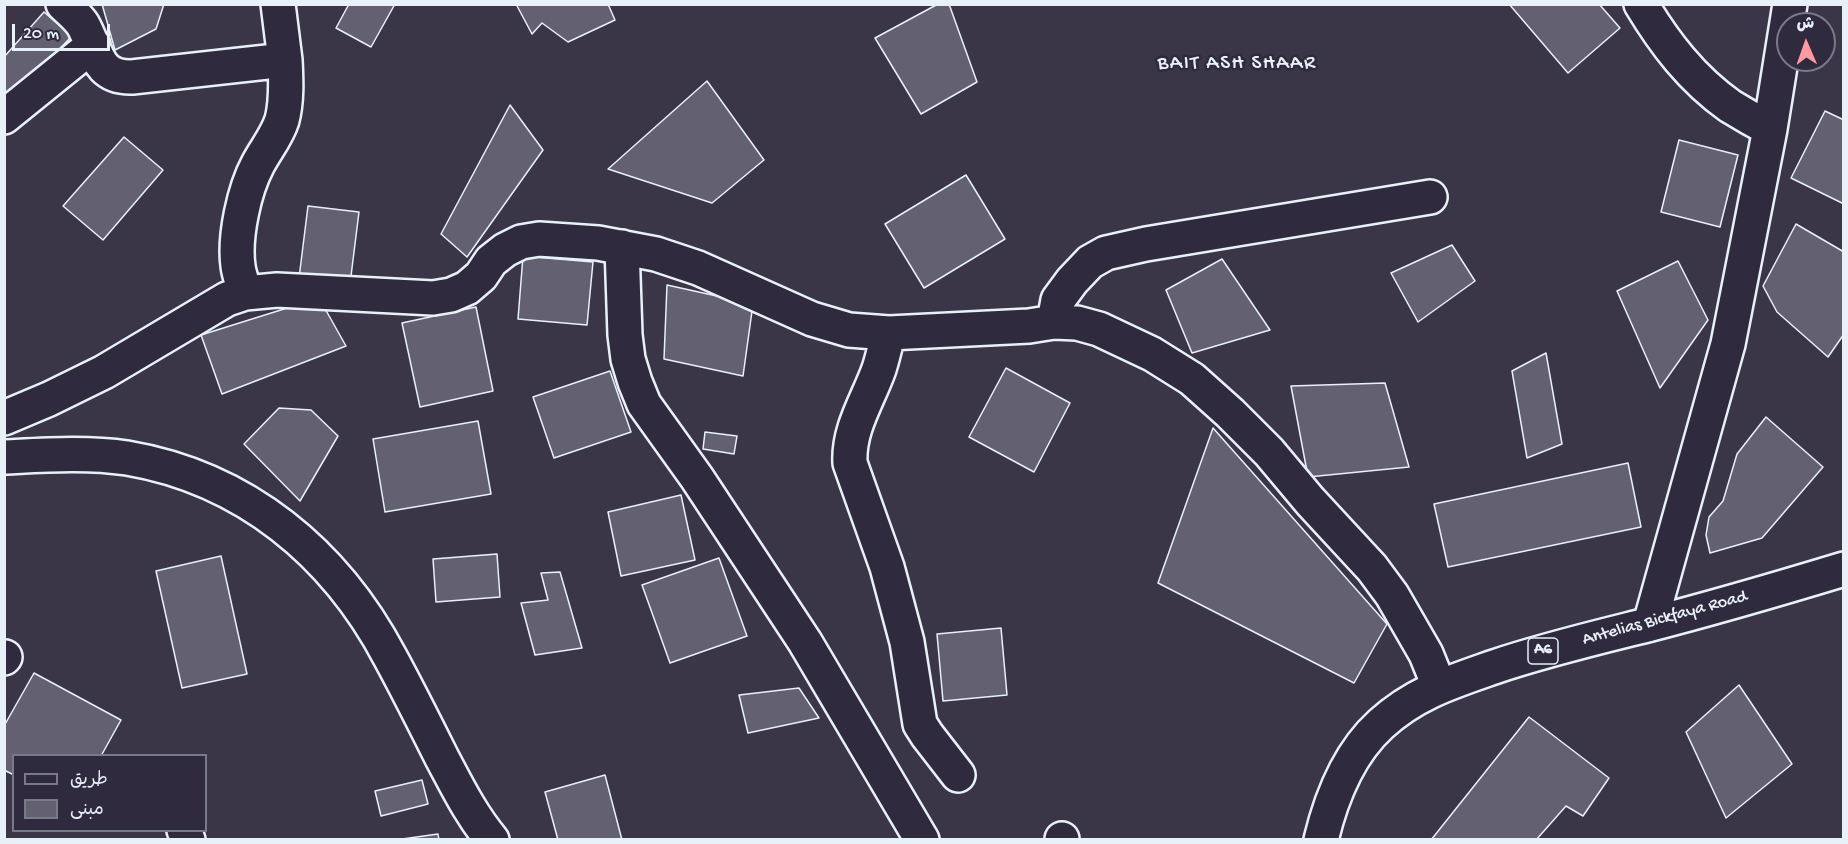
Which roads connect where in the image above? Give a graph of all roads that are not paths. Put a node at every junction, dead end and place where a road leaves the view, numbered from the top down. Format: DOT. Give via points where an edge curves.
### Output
graph roads {
  1 [pos="63,4"];
  2 [pos="278,4"];
  3 [pos="1641,4"];
  4 [pos="1790,4"];
  5 [pos="93,45"];
  6 [pos="285,60"];
  7 [pos="4,117"];
  8 [pos="1770,129"];
  9 [pos="1430,197"];
  10 [pos="622,247"];
  11 [pos="245,293"];
  12 [pos="1054,322"];
  13 [pos="889,333"];
  14 [pos="4,418"];
  15 [pos="4,457"];
  16 [pos="1844,568"];
  17 [pos="1650,624"];
  18 [pos="1439,686"];
  19 [pos="958,775"];
  20 [pos="492,840"];
  21 [pos="922,840"];
  22 [pos="1321,840"];
  1 -- 5 [label="main road" via="82,24"];
  2 -- 6 [label="main road"];
  3 -- 8 [label="main road" via="1663,40 1694,76 1730,105"];
  4 -- 8 [label="main road"];
  5 -- 6 [label="main road" via="104,68 122,77"];
  5 -- 7 [label="main road"];
  6 -- 11 [label="main road" via="283,117 244,196 238,266"];
  8 -- 17 [label="main road" via="1728,344"];
  9 -- 12 [label="main road" via="1106,253 1090,262 1072,281 1058,300"];
  10 -- 11 [label="main road" via="539,239 521,242 491,261 467,288 433,298 277,290"];
  10 -- 13 [label="main road" via="698,268 830,326"];
  10 -- 21 [label="main road" via="628,359 644,404 805,642"];
  11 -- 14 [label="main road" via="210,308 104,372"];
  12 -- 13 [label="main road"];
  12 -- 18 [label="main road" via="1099,329 1152,354 1192,379 1230,412 1379,577 1411,624"];
  13 -- 19 [label="main road" via="879,369 854,428 850,463 890,578 907,642 920,724"];
  15 -- 20 [label="main road" via="85,455 166,466 204,479 275,519 306,545 361,609 465,801"];
  16 -- 17 [label="main road, Antelias Bickfaya Road / A6"];
  17 -- 18 [label="main road, Antelias Bickfaya Road / A6" via="1528,656"];
  18 -- 22 [label="main road, Antelias Bickfaya Road / A6" via="1380,725 1360,748 1332,803"];
}
